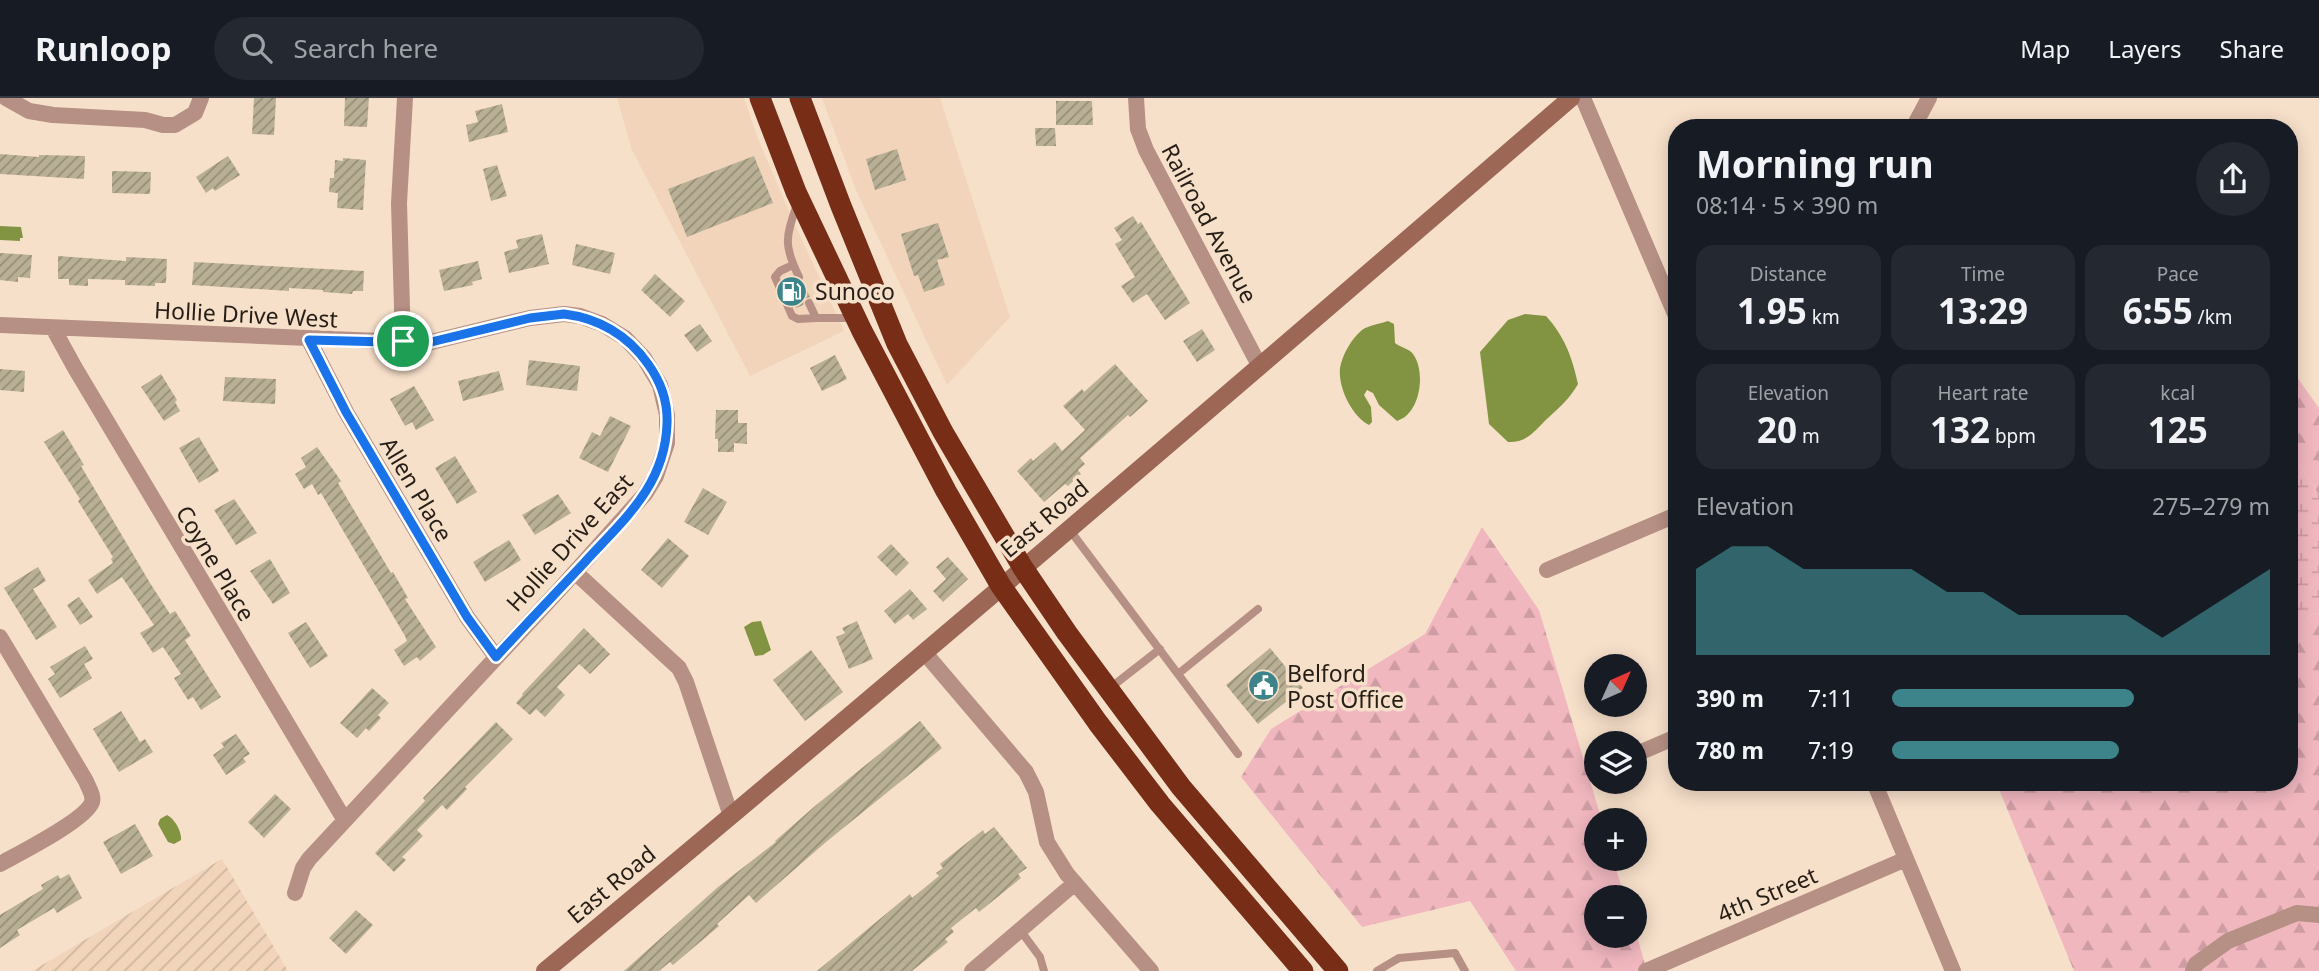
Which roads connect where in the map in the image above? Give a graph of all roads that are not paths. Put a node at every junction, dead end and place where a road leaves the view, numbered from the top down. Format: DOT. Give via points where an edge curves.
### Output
graph roads {
  1 [pos="6,98"];
  2 [pos="201,98"];
  3 [pos="405,98"];
  4 [pos="760,98"];
  5 [pos="800,98"];
  6 [pos="1136,98"];
  7 [pos="1571,98"];
  8 [pos="1583,98"];
  9 [pos="1929,98"];
  10 [pos="1918,119"];
  11 [pos="799,198"];
  12 [pos="793,265"];
  13 [pos="799,278"];
  14 [pos="1668,297"];
  15 [pos="809,303"];
  16 [pos="816,318"];
  17 [pos="856,318"];
  18 [pos="0,325"];
  19 [pos="53,328"];
  20 [pos="610,329"];
  21 [pos="309,340"];
  22 [pos="403,341"];
  23 [pos="1259,365"];
  24 [pos="1668,518"];
  25 [pos="1069,528"];
  26 [pos="1023,568"];
  27 [pos="1547,570"];
  28 [pos="575,572"];
  29 [pos="1001,586"];
  30 [pos="1258,609"];
  31 [pos="0,637"];
  32 [pos="1160,649"];
  33 [pos="924,652"];
  34 [pos="496,657"];
  35 [pos="1178,674"];
  36 [pos="1108,690"];
  37 [pos="1668,740"];
  38 [pos="1647,749"];
  39 [pos="1238,754"];
  40 [pos="1878,791"];
  41 [pos="731,816"];
  42 [pos="344,819"];
  43 [pos="1906,859"];
  44 [pos="0,864"];
  45 [pos="1075,883"];
  46 [pos="295,893"];
  47 [pos="2319,915"];
  48 [pos="1020,930"];
  49 [pos="1383,970"];
  50 [pos="545,971"];
  51 [pos="972,971"];
  52 [pos="1044,971"];
  53 [pos="1151,971"];
  54 [pos="1303,971"];
  55 [pos="1338,971"];
  56 [pos="1465,971"];
  57 [pos="1646,971"];
  58 [pos="1953,971"];
  59 [pos="2193,971"];
  1 -- 2 [label="street" via="29,111 53,115 174,125 195,113"];
  3 -- 22 [label="street" via="399,203"];
  4 -- 11 [label="highway"];
  5 -- 26 [label="highway" via="898,344 943,432"];
  6 -- 23 [label="street, Railroad Avenue" via="1138,130 1146,150"];
  7 -- 23 [label="street, East Road"];
  8 -- 14 [label="street"];
  9 -- 10 [label="street"];
  11 -- 12 [label="lane" via="787,234"];
  11 -- 17 [label="highway"];
  12 -- 13 [label="lane"];
  12 -- 16 [label="lane" via="775,277 792,316"];
  15 -- 16 [label="lane"];
  16 -- 17 [label="lane"];
  17 -- 29 [label="highway"];
  18 -- 19 [label="street, Hollie Drive West"];
  19 -- 21 [label="street, Hollie Drive West"];
  19 -- 42 [label="street, Coyne Place"];
  20 -- 22 [label="street, Hollie Drive West" via="580,316 553,315 427,343"];
  20 -- 28 [label="street, Hollie Drive East" via="632,344 660,385 667,443 645,494"];
  21 -- 22 [label="street, Hollie Drive West"];
  21 -- 34 [label="street, Allen Place" via="352,424 467,617"];
  23 -- 25 [label="street, East Road"];
  24 -- 27 [label="street"];
  25 -- 26 [label="street, East Road"];
  25 -- 32 [label="lane"];
  26 -- 29 [label="street, East Road"];
  26 -- 36 [label="highway"];
  28 -- 34 [label="street, Hollie Drive East"];
  28 -- 41 [label="street" via="679,668"];
  29 -- 33 [label="street, East Road"];
  29 -- 54 [label="highway" via="1160,804"];
  30 -- 35 [label="lane"];
  31 -- 44 [label="street" via="92,797 85,812 70,824"];
  32 -- 35 [label="lane"];
  32 -- 36 [label="lane"];
  33 -- 41 [label="street, East Road"];
  33 -- 45 [label="street" via="1026,772 1036,792 1047,842"];
  34 -- 42 [label="street, Hollie Drive East"];
  35 -- 39 [label="lane"];
  36 -- 55 [label="highway" via="1195,805"];
  37 -- 38 [label="street"];
  40 -- 43 [label="street"];
  41 -- 50 [label="street, East Road"];
  42 -- 46 [label="street, Hollie Drive East" via="303,868"];
  43 -- 57 [label="street, 4th Street"];
  43 -- 58 [label="street"];
  45 -- 48 [label="street"];
  45 -- 53 [label="street"];
  47 -- 59 [label="street" via="2297,913 2228,941"];
  48 -- 51 [label="street"];
  48 -- 52 [label="lane" via="1040,957"];
  49 -- 56 [label="lane" via="1399,958 1455,953"];
}
